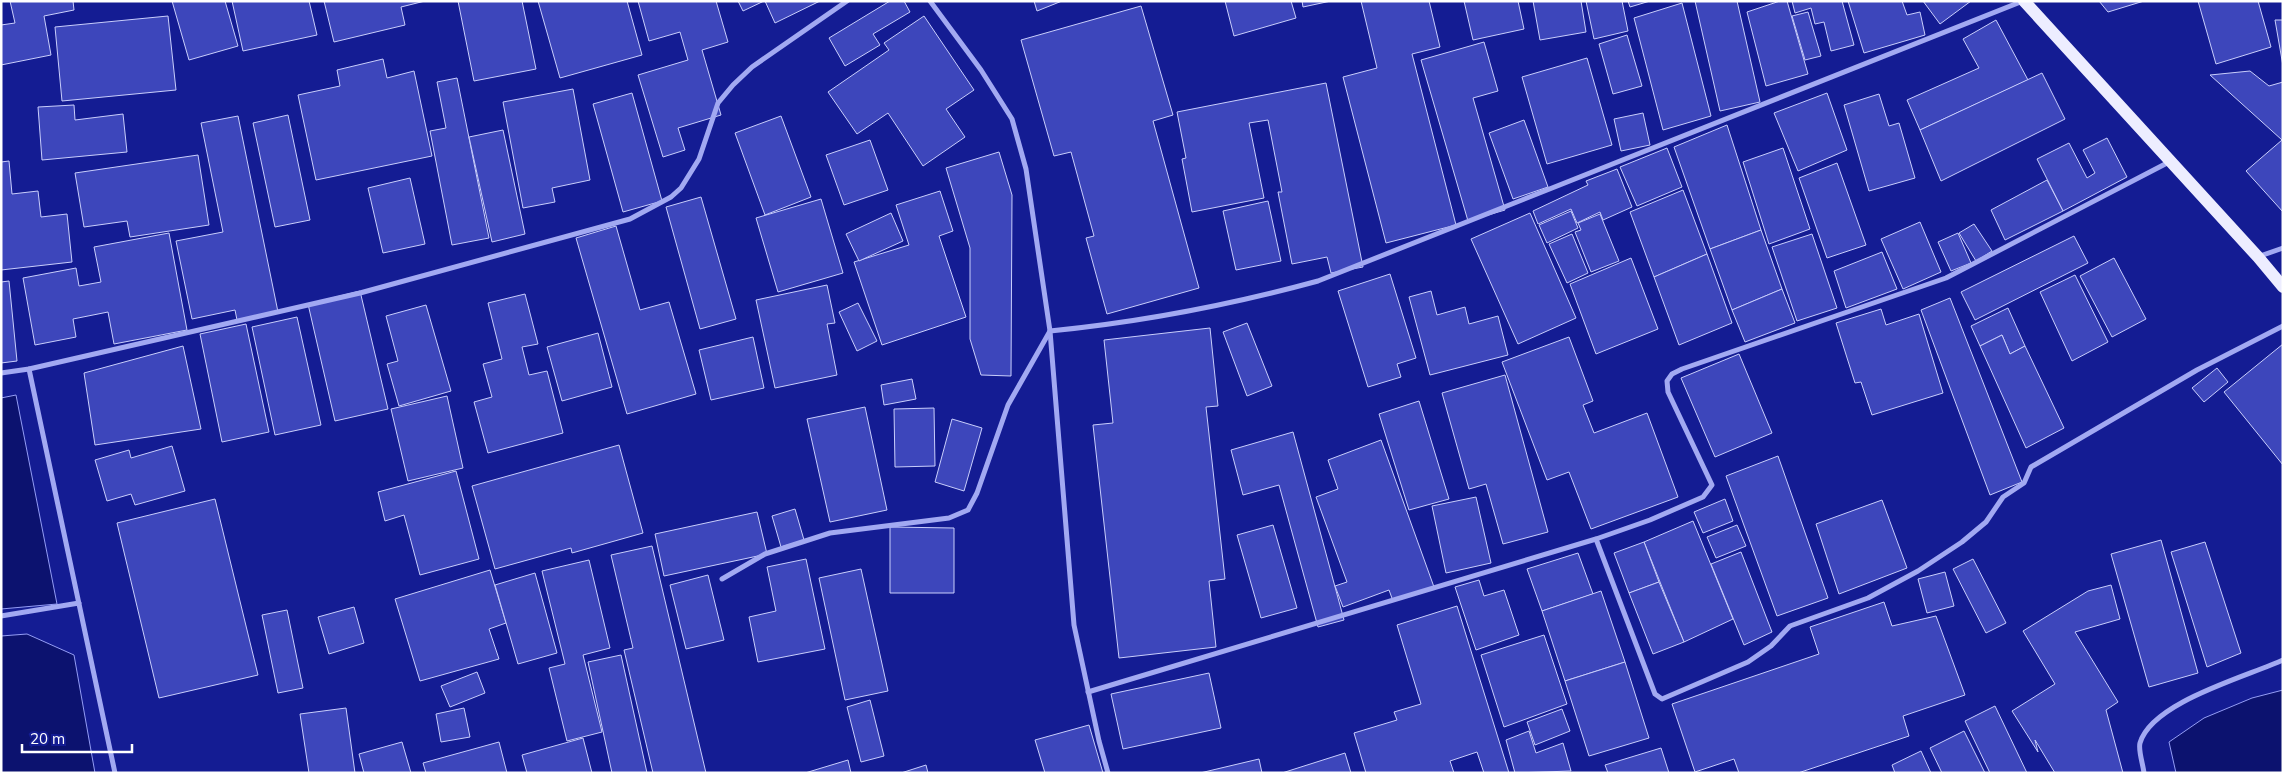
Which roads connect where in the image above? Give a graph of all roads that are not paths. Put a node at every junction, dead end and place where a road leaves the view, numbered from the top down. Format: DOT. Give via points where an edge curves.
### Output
graph roads {
  1 [pos="847,1"];
  2 [pos="930,1"];
  3 [pos="2023,1"];
  4 [pos="2171,161"];
  5 [pos="2283,248"];
  6 [pos="2258,257"];
  7 [pos="2283,287"];
  8 [pos="2283,326"];
  9 [pos="1050,331"];
  10 [pos="29,368"];
  11 [pos="1,373"];
  12 [pos="1596,539"];
  13 [pos="722,579"];
  14 [pos="79,604"];
  15 [pos="1,616"];
  16 [pos="2283,660"];
  17 [pos="1088,692"];
  18 [pos="115,773"];
  19 [pos="1108,773"];
  20 [pos="2144,773"];
  1 -- 10 [label="street" via="752,67 733,85 718,103 699,159 681,188 630,219 360,293"];
  2 -- 9 [label="street" via="981,70 1012,119 1026,169"];
  3 -- 4 [label="main road"];
  3 -- 9 [label="street" via="1318,281 1250,300 1119,324"];
  4 -- 6 [label="main road"];
  4 -- 12 [label="street" via="1946,278 1672,374 1667,381 1668,392 1712,485 1703,497"];
  5 -- 6 [label="street"];
  6 -- 7 [label="main road"];
  8 -- 12 [label="street" via="2197,370 2031,467 2024,483 2003,497 1986,522 1918,571 1868,598 1790,626 1771,646 1748,662 1662,699 1655,694"];
  9 -- 13 [label="street" via="1008,405 968,510 949,518 830,533 765,554"];
  9 -- 17 [label="street" via="1074,625"];
  10 -- 11 [label="street"];
  10 -- 14 [label="street"];
  12 -- 17 [label="street"];
  14 -- 15 [label="street"];
  14 -- 18 [label="street"];
  16 -- 20 [label="street" via="2183,701 2150,725 2140,744"];
  17 -- 19 [label="street"];
}
